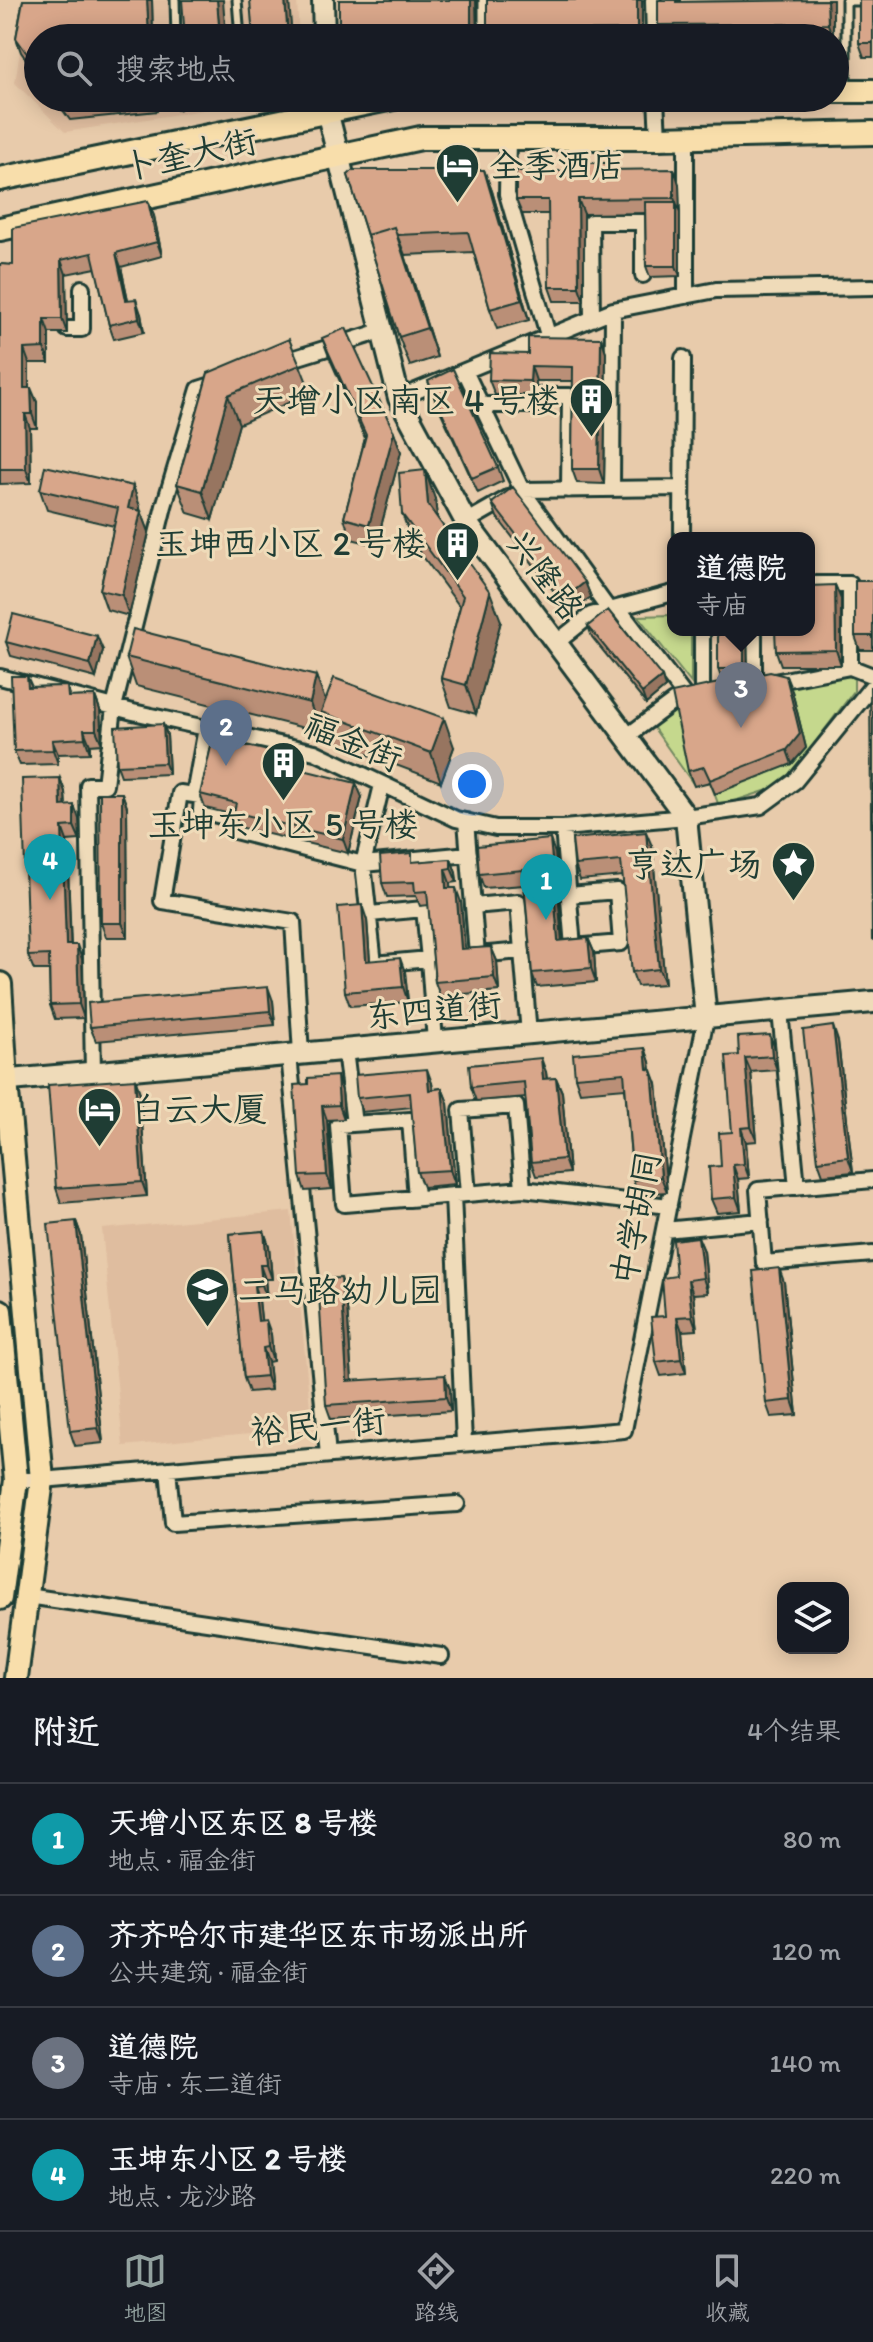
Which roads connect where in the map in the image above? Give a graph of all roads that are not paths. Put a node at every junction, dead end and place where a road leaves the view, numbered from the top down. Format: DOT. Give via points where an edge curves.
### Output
graph roads {
  1 [pos="175,0"];
  2 [pos="237,0"];
  3 [pos="323,0"];
  4 [pos="483,0"];
  5 [pos="653,0"];
  6 [pos="846,1"];
  7 [pos="873,1"];
  8 [pos="176,24"];
  9 [pos="239,24"];
  10 [pos="324,24"];
  11 [pos="483,24"];
  12 [pos="654,24"];
  13 [pos="844,24"];
  14 [pos="849,91"];
  15 [pos="873,91"];
  16 [pos="295,112"];
  17 [pos="328,112"];
  18 [pos="657,112"];
  19 [pos="873,133"];
  20 [pos="686,137"];
  21 [pos="508,138"];
  22 [pos="658,138"];
  23 [pos="338,156"];
  24 [pos="0,179"];
  25 [pos="0,229"];
  26 [pos="643,275"];
  27 [pos="873,287"];
  28 [pos="82,288"];
  29 [pos="686,296"];
  30 [pos="613,310"];
  31 [pos="592,319"];
  32 [pos="67,329"];
  33 [pos="382,331"];
  34 [pos="548,335"];
  35 [pos="683,358"];
  36 [pos="260,369"];
  37 [pos="465,371"];
  38 [pos="229,379"];
  39 [pos="399,398"];
  40 [pos="481,405"];
  41 [pos="682,488"];
  42 [pos="612,489"];
  43 [pos="522,490"];
  44 [pos="569,490"];
  45 [pos="466,522"];
  46 [pos="682,532"];
  47 [pos="815,584"];
  48 [pos="667,595"];
  49 [pos="614,609"];
  50 [pos="703,636"];
  51 [pos="753,636"];
  52 [pos="556,643"];
  53 [pos="850,667"];
  54 [pos="873,676"];
  55 [pos="0,677"];
  56 [pos="873,685"];
  57 [pos="687,699"];
  58 [pos="114,707"];
  59 [pos="206,728"];
  60 [pos="626,737"];
  61 [pos="382,785"];
  62 [pos="194,795"];
  63 [pos="686,817"];
  64 [pos="466,821"];
  65 [pos="563,828"];
  66 [pos="469,854"];
  67 [pos="363,864"];
  68 [pos="569,895"];
  69 [pos="473,906"];
  70 [pos="370,914"];
  71 [pos="522,951"];
  72 [pos="429,959"];
  73 [pos="0,984"];
  74 [pos="873,1002"];
  75 [pos="780,1011"];
  76 [pos="706,1018"];
  77 [pos="529,1034"];
  78 [pos="435,1042"];
  79 [pos="345,1050"];
  80 [pos="295,1055"];
  81 [pos="93,1073"];
  82 [pos="3,1081"];
  83 [pos="354,1124"];
  84 [pos="873,1180"];
  85 [pos="797,1187"];
  86 [pos="523,1189"];
  87 [pos="460,1194"];
  88 [pos="409,1199"];
  89 [pos="669,1206"];
  90 [pos="761,1221"];
  91 [pos="664,1230"];
  92 [pos="873,1254"];
  93 [pos="0,1311"];
  94 [pos="2,1355"];
  95 [pos="624,1430"];
  96 [pos="464,1443"];
  97 [pos="328,1455"];
  98 [pos="168,1469"];
  99 [pos="16,1480"];
  100 [pos="42,1480"];
  101 [pos="457,1504"];
  102 [pos="27,1596"];
  103 [pos="0,1598"];
  104 [pos="441,1656"];
  105 [pos="16,1678"];
  1 -- 8 [label="lane"];
  2 -- 9 [label="lane"];
  3 -- 10 [label="street"];
  4 -- 11 [label="lane"];
  5 -- 12 [label="street"];
  6 -- 7 [label="lane"];
  6 -- 13 [label="lane"];
  14 -- 15 [label="main road"];
  16 -- 24 [label="main road, 卜奎大街"];
  17 -- 23 [label="street, 兴隆路"];
  18 -- 22 [label="street"];
  19 -- 20 [label="main road, 卜奎大街"];
  20 -- 22 [label="main road, 卜奎大街"];
  20 -- 29 [label="street"];
  21 -- 22 [label="main road, 卜奎大街"];
  21 -- 23 [label="main road, 卜奎大街" via="421,138"];
  21 -- 34 [label="street" via="507,194"];
  23 -- 25 [label="main road, 卜奎大街"];
  23 -- 33 [label="street, 兴隆路"];
  26 -- 31 [label="street" via="643,222 591,222"];
  27 -- 29 [label="street" via="716,290"];
  28 -- 32 [label="street" via="82,329"];
  29 -- 30 [label="street"];
  30 -- 31 [label="street"];
  30 -- 42 [label="street"];
  31 -- 34 [label="street"];
  33 -- 36 [label="street"];
  33 -- 39 [label="street, 兴隆路"];
  34 -- 37 [label="street"];
  35 -- 41 [label="street"];
  37 -- 39 [label="street"];
  37 -- 40 [label="street"];
  38 -- 58 [label="street" via="199,389"];
  39 -- 45 [label="street, 兴隆路"];
  40 -- 43 [label="street"];
  40 -- 44 [label="street" via="540,405 540,396 570,396"];
  41 -- 42 [label="street"];
  41 -- 46 [label="street"];
  42 -- 44 [label="street"];
  43 -- 44 [label="street"];
  43 -- 45 [label="street"];
  43 -- 49 [label="street"];
  45 -- 52 [label="street, 兴隆路"];
  47 -- 53 [label="street" via="856,583"];
  48 -- 49 [label="street"];
  49 -- 52 [label="street" via="591,615"];
  49 -- 57 [label="street"];
  50 -- 57 [label="street" via="709,695"];
  51 -- 53 [label="street" via="748,687"];
  52 -- 60 [label="street, 兴隆路"];
  53 -- 54 [label="street"];
  55 -- 58 [label="street, 福金街"];
  56 -- 63 [label="street, 福金街" via="795,781 761,806"];
  57 -- 60 [label="street" via="673,702"];
  58 -- 59 [label="street, 福金街"];
  58 -- 81 [label="street" via="105,785 88,785"];
  59 -- 61 [label="street, 福金街" via="315,752"];
  59 -- 62 [label="street"];
  60 -- 63 [label="street, 兴隆路"];
  61 -- 64 [label="street, 福金街"];
  61 -- 67 [label="street"];
  62 -- 67 [label="street" via="202,797 201,811 233,819 231,830"];
  62 -- 80 [label="street" via="180,793 162,901 293,922"];
  63 -- 65 [label="street, 福金街"];
  63 -- 76 [label="street"];
  64 -- 65 [label="street, 福金街" via="496,828"];
  64 -- 66 [label="street"];
  65 -- 68 [label="street"];
  66 -- 67 [label="street"];
  66 -- 69 [label="street"];
  67 -- 70 [label="street"];
  68 -- 68 [label="street" via="573,947 621,943 617,891"];
  69 -- 71 [label="street" via="477,955"];
  69 -- 71 [label="street" via="518,902"];
  70 -- 72 [label="street" via="424,909"];
  70 -- 72 [label="street" via="374,964"];
  71 -- 77 [label="street"];
  72 -- 78 [label="street"];
  73 -- 82 [label="main road"];
  74 -- 75 [label="street, 东四道街"];
  75 -- 76 [label="street, 东四道街"];
  75 -- 85 [label="street"];
  76 -- 77 [label="street, 东四道街"];
  76 -- 89 [label="street, 中学胡同"];
  77 -- 78 [label="street, 东四道街"];
  78 -- 79 [label="street, 东四道街"];
  79 -- 80 [label="street, 东四道街"];
  79 -- 83 [label="street"];
  80 -- 81 [label="street, 东四道街"];
  80 -- 97 [label="street"];
  81 -- 82 [label="street, 东四道街"];
  82 -- 100 [label="main road"];
  83 -- 88 [label="street" via="410,1120 416,1198"];
  83 -- 88 [label="street" via="338,1125 344,1204"];
  84 -- 85 [label="street"];
  85 -- 90 [label="street" via="758,1190"];
  86 -- 87 [label="street"];
  86 -- 87 [label="street" via="516,1106 461,1110"];
  86 -- 89 [label="street"];
  87 -- 88 [label="street"];
  87 -- 96 [label="street"];
  89 -- 91 [label="street, 中学胡同"];
  90 -- 91 [label="street"];
  90 -- 92 [label="street" via="764,1263"];
  91 -- 95 [label="street, 中学胡同"];
  93 -- 94 [label="main road"];
  94 -- 99 [label="main road"];
  95 -- 96 [label="street, 裕民一街"];
  96 -- 97 [label="street, 裕民一街"];
  97 -- 98 [label="street, 裕民一街"];
  98 -- 100 [label="street, 裕民一街"];
  98 -- 101 [label="street" via="173,1523"];
  99 -- 100 [label="street, 裕民一街"];
  99 -- 103 [label="main road"];
  100 -- 102 [label="main road"];
  102 -- 104 [label="street"];
  102 -- 105 [label="main road"];
}
